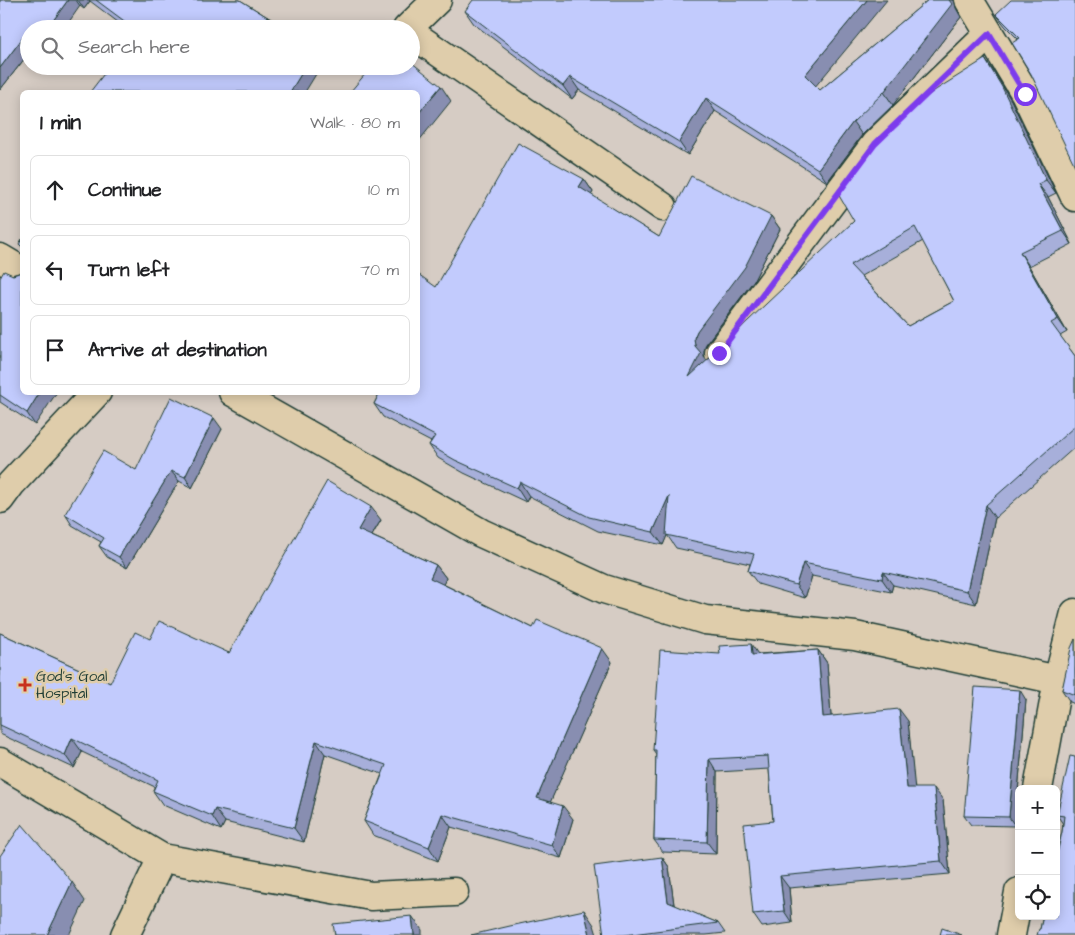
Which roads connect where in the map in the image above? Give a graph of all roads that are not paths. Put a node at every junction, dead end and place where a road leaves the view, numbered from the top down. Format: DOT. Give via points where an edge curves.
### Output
graph roads {
  1 [pos="437,0"];
  2 [pos="969,0"];
  3 [pos="417,20"];
  4 [pos="989,34"];
  5 [pos="420,39"];
  6 [pos="1075,197"];
  7 [pos="662,207"];
  8 [pos="0,258"];
  9 [pos="20,270"];
  10 [pos="719,353"];
  11 [pos="94,395"];
  12 [pos="238,395"];
  13 [pos="0,499"];
  14 [pos="1075,613"];
  15 [pos="1058,680"];
  16 [pos="0,762"];
  17 [pos="1039,785"];
  18 [pos="162,858"];
  19 [pos="454,892"];
  20 [pos="1015,914"];
  21 [pos="126,935"];
  22 [pos="1011,935"];
  1 -- 3 [label="street"];
  2 -- 4 [label="street"];
  4 -- 6 [label="street" via="1025,94"];
  4 -- 10 [label="street" via="875,144"];
  5 -- 7 [label="street"];
  8 -- 9 [label="street"];
  11 -- 13 [label="street"];
  12 -- 15 [label="street" via="481,533 604,590 706,620 855,636"];
  14 -- 15 [label="street"];
  15 -- 17 [label="street"];
  16 -- 18 [label="street"];
  18 -- 19 [label="street" via="370,896"];
  18 -- 21 [label="street"];
  20 -- 22 [label="street"];
}
